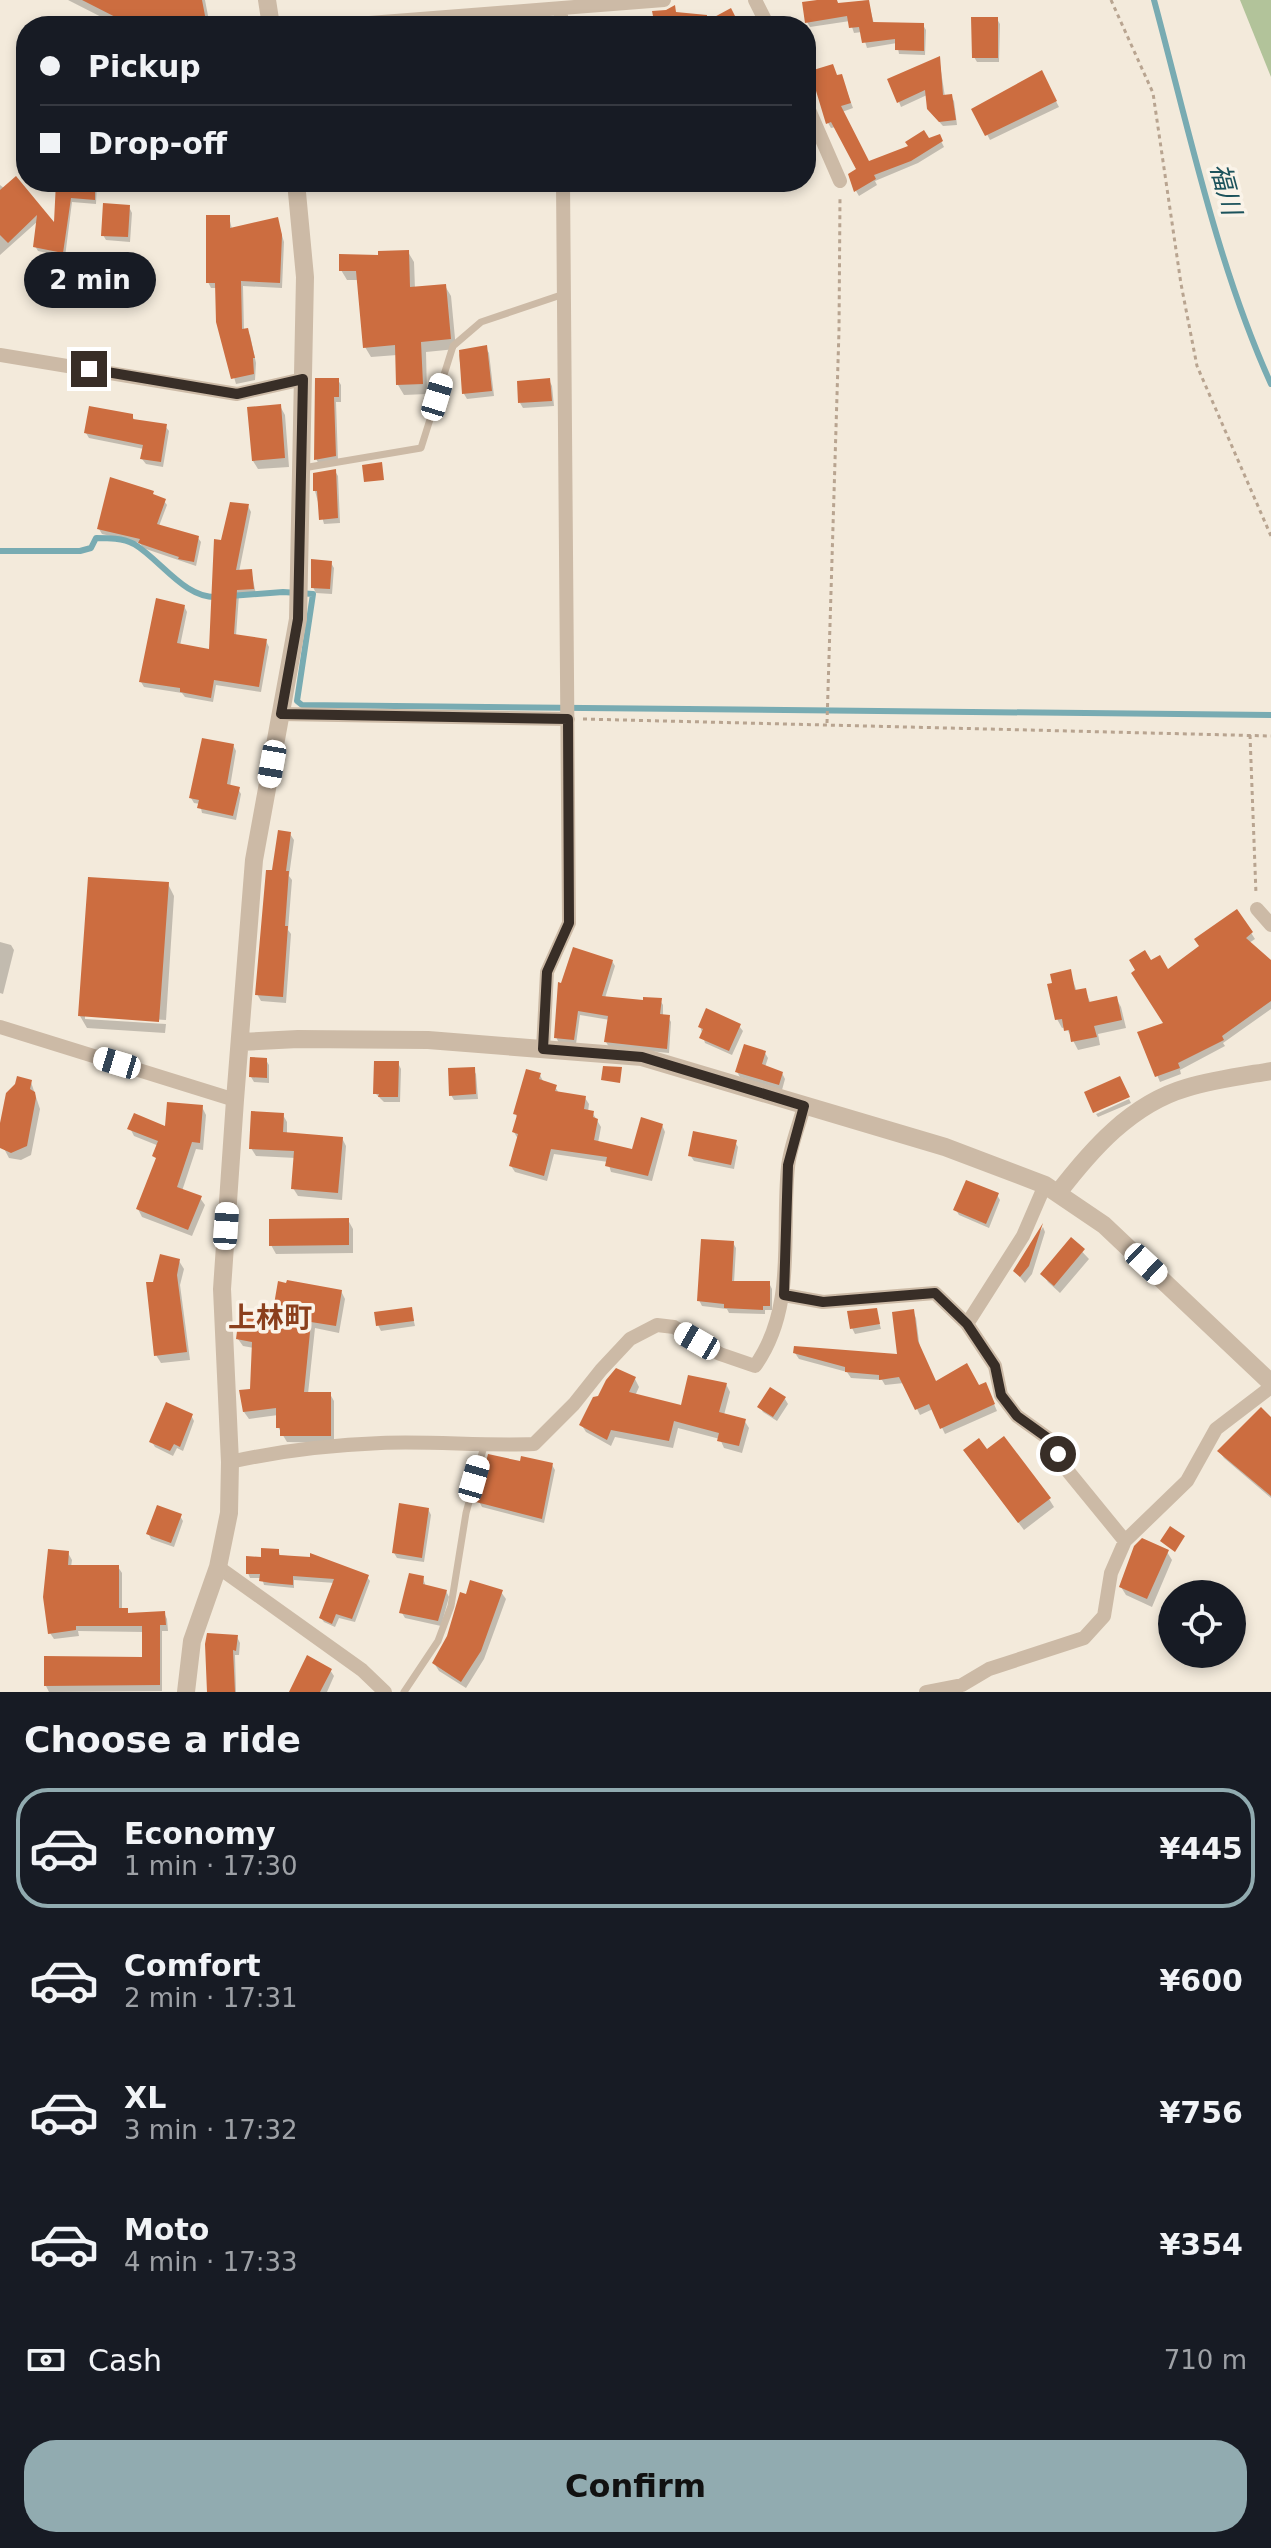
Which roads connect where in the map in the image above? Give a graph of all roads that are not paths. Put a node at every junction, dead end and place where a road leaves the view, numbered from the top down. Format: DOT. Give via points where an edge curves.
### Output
graph roads {
  1 [pos="664,0"];
  2 [pos="561,9"];
  3 [pos="466,16"];
  4 [pos="561,16"];
  5 [pos="816,126"];
  6 [pos="840,181"];
  7 [pos="297,192"];
  8 [pos="563,192"];
  9 [pos="564,294"];
  10 [pos="0,355"];
  11 [pos="303,379"];
  12 [pos="303,468"];
  13 [pos="281,714"];
  14 [pos="568,719"];
  15 [pos="1257,909"];
  16 [pos="1271,925"];
  17 [pos="0,1027"];
  18 [pos="240,1042"];
  19 [pos="543,1049"];
  20 [pos="1271,1071"];
  21 [pos="235,1100"];
  22 [pos="804,1106"];
  23 [pos="1051,1189"];
  24 [pos="784,1295"];
  25 [pos="967,1324"];
  26 [pos="1271,1385"];
  27 [pos="484,1446"];
  28 [pos="230,1462"];
  29 [pos="1125,1541"];
  30 [pos="218,1567"];
  31 [pos="186,1692"];
  32 [pos="385,1692"];
  33 [pos="404,1692"];
  34 [pos="926,1692"];
  1 -- 2 [label="street"];
  2 -- 3 [label="street"];
  2 -- 4 [label="street"];
  5 -- 6 [label="street"];
  7 -- 11 [label="street" via="305,277"];
  8 -- 9 [label="street"];
  9 -- 12 [label="lane" via="481,322 453,346 421,448"];
  9 -- 14 [label="street"];
  10 -- 11 [label="street" via="237,394"];
  11 -- 12 [label="street"];
  12 -- 13 [label="street" via="298,619"];
  13 -- 14 [label="street"];
  13 -- 18 [label="street" via="254,860"];
  14 -- 19 [label="street" via="569,923 547,972"];
  15 -- 16 [label="street"];
  17 -- 21 [label="street"];
  18 -- 19 [label="street" via="428,1040"];
  18 -- 21 [label="street"];
  19 -- 22 [label="street" via="642,1057"];
  20 -- 23 [label="street" via="1183,1089 1157,1101 1102,1140"];
  21 -- 28 [label="street" via="222,1289"];
  22 -- 23 [label="street" via="945,1147"];
  22 -- 24 [label="street" via="788,1165"];
  23 -- 25 [label="street"];
  23 -- 26 [label="street" via="1104,1225"];
  24 -- 25 [label="street" via="823,1302 935,1293"];
  24 -- 27 [label="street" via="755,1366 720,1354 674,1327 657,1325 630,1339 534,1444"];
  25 -- 29 [label="street" via="995,1366 1001,1395 1017,1416 1049,1439 1067,1470"];
  26 -- 29 [label="street" via="1216,1429 1187,1481"];
  27 -- 28 [label="street" via="382,1443 268,1453"];
  27 -- 33 [label="lane" via="466,1513 451,1606 438,1641"];
  28 -- 30 [label="street" via="229,1513"];
  29 -- 34 [label="street" via="1111,1573 1104,1616 1084,1638 989,1669 962,1685"];
  30 -- 31 [label="street" via="192,1641"];
  30 -- 32 [label="street"];
}
